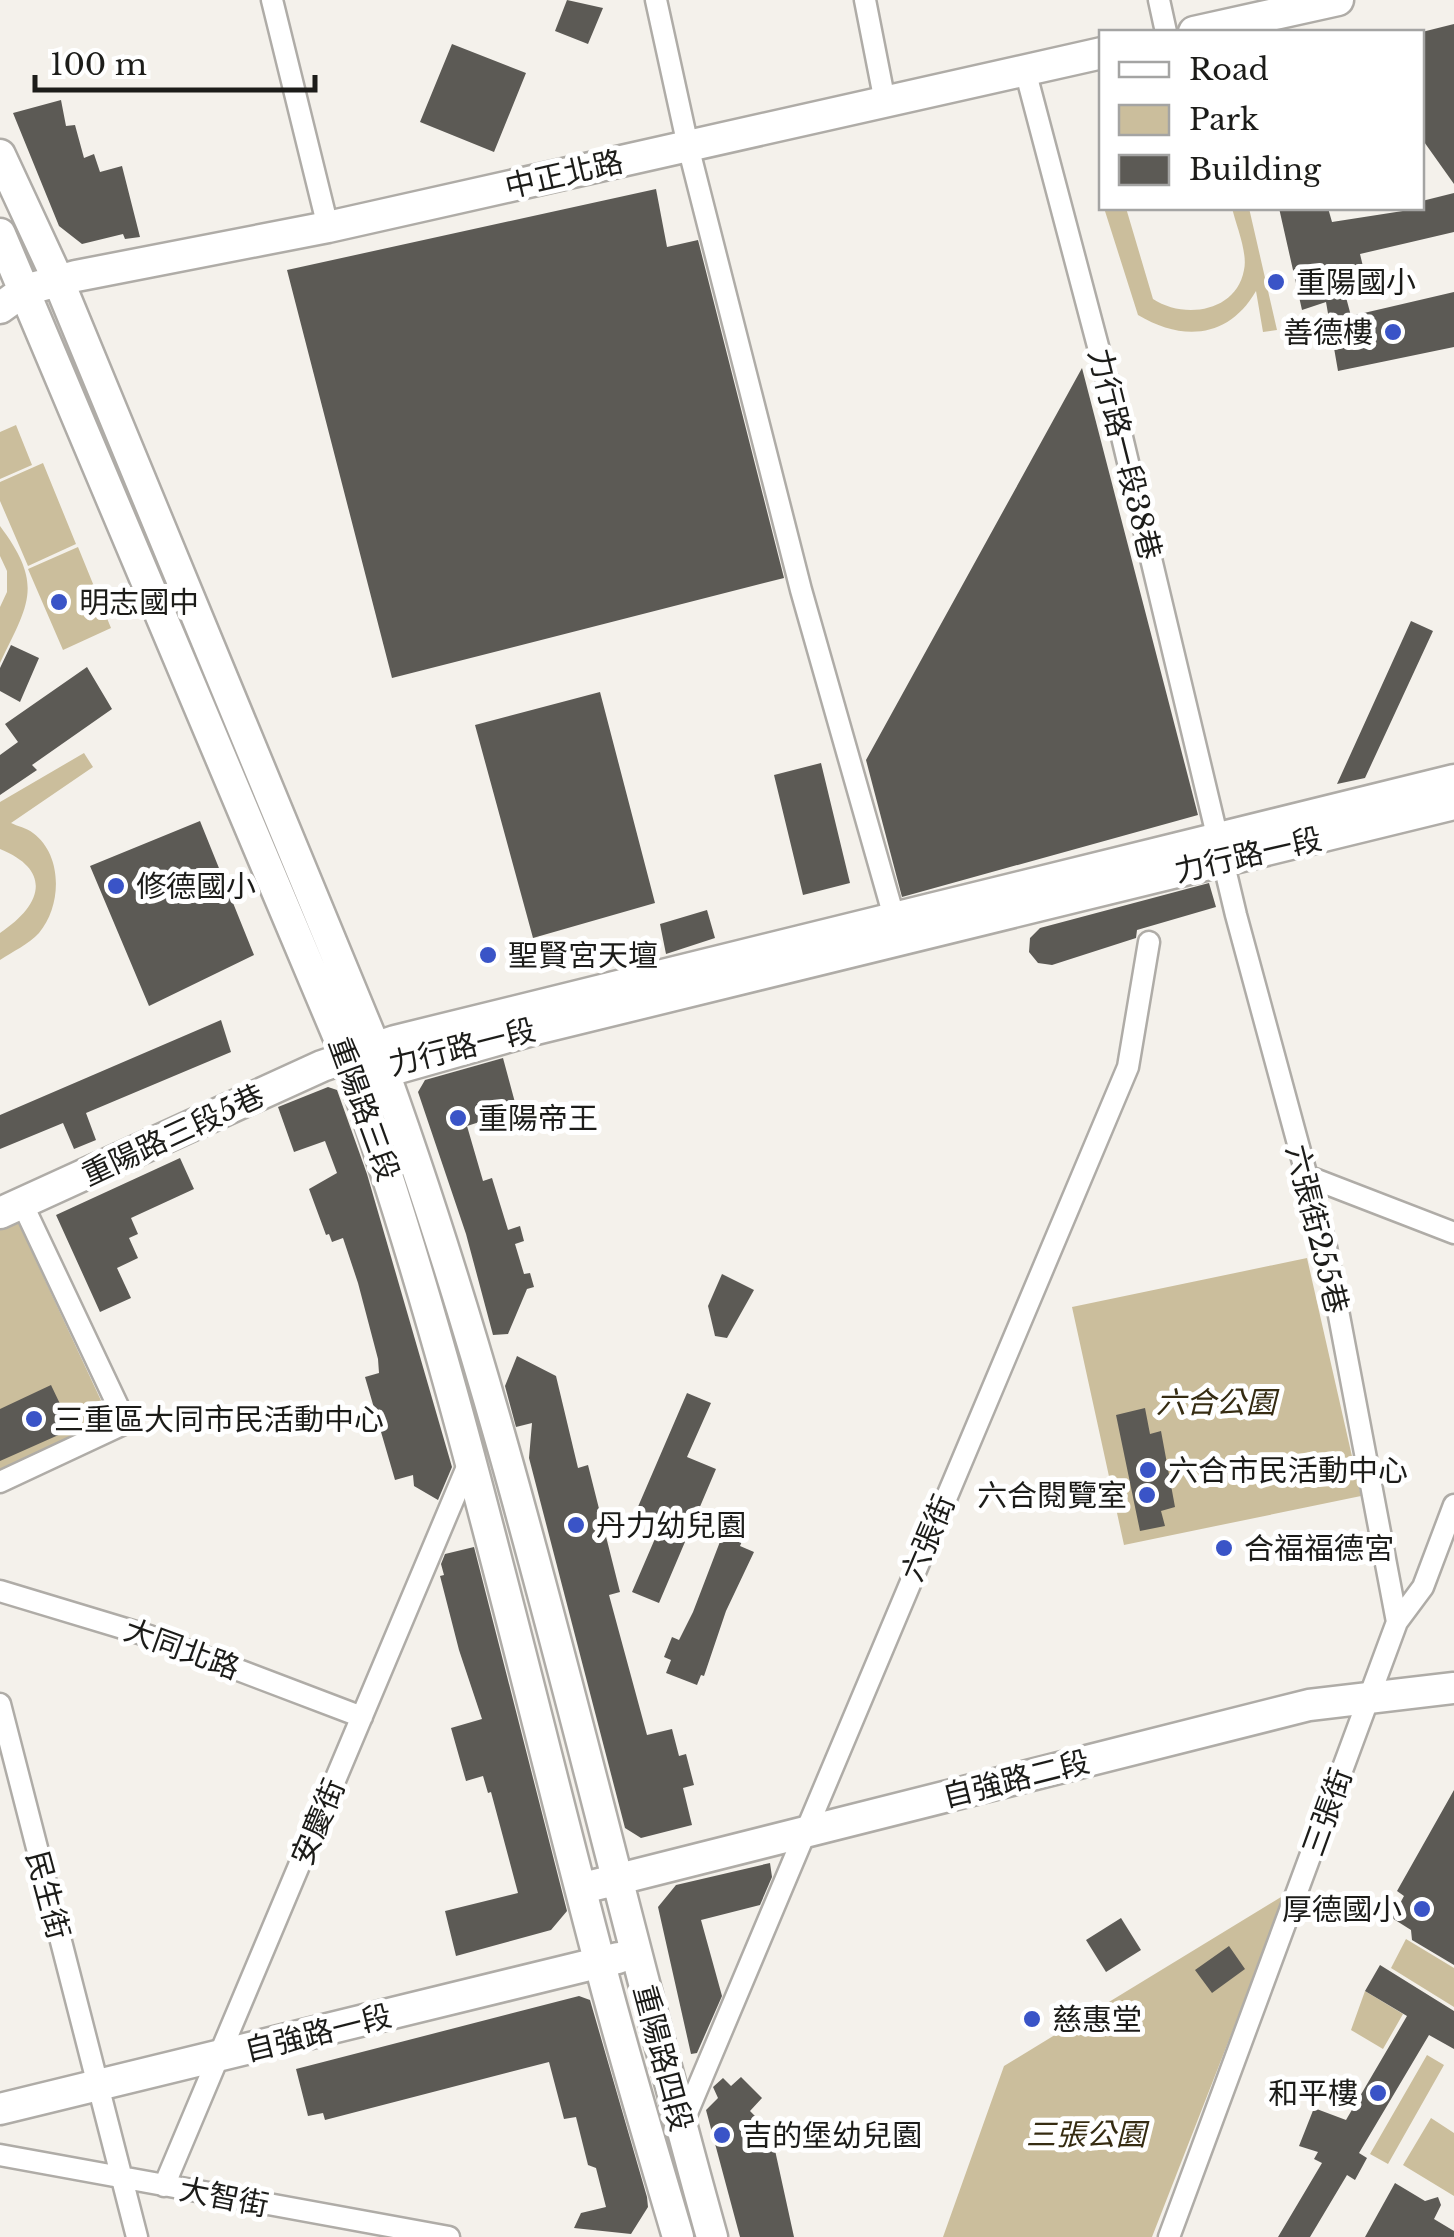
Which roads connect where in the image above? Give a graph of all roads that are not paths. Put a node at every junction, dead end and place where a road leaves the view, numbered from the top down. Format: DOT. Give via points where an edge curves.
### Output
graph roads {
  1 [pos="272,0"];
  2 [pos="656,0"];
  3 [pos="865,0"];
  4 [pos="1159,0"];
  5 [pos="1338,0"];
  6 [pos="1166,30"];
  7 [pos="1203,30"];
  8 [pos="1099,54"];
  9 [pos="1025,70"];
  10 [pos="884,102"];
  11 [pos="688,146"];
  12 [pos="0,156"];
  13 [pos="328,227"];
  14 [pos="0,234"];
  15 [pos="58,280"];
  16 [pos="13,285"];
  17 [pos="0,308"];
  18 [pos="1454,780"];
  19 [pos="1454,804"];
  20 [pos="1223,850"];
  21 [pos="894,917"];
  22 [pos="1149,942"];
  23 [pos="369,1059"];
  24 [pos="1304,1176"];
  25 [pos="11,1208"];
  26 [pos="1454,1233"];
  27 [pos="471,1458"];
  28 [pos="0,1482"];
  29 [pos="1454,1505"];
  30 [pos="0,1591"];
  31 [pos="1397,1622"];
  32 [pos="1454,1688"];
  33 [pos="1370,1696"];
  34 [pos="0,1704"];
  35 [pos="362,1717"];
  36 [pos="802,1832"];
  37 [pos="615,1879"];
  38 [pos="581,1890"];
  39 [pos="635,1953"];
  40 [pos="600,1964"];
  41 [pos="218,2057"];
  42 [pos="98,2085"];
  43 [pos="0,2108"];
  44 [pos="681,2127"];
  45 [pos="0,2155"];
  46 [pos="123,2179"];
  47 [pos="164,2186"];
  48 [pos="138,2237"];
  49 [pos="448,2237"];
  50 [pos="678,2237"];
  51 [pos="712,2237"];
  52 [pos="1169,2237"];
  1 -- 13 [label="street"];
  2 -- 11 [label="street"];
  3 -- 10 [label="street"];
  4 -- 6 [label="street"];
  5 -- 7 [label="main road"];
  8 -- 9 [label="main road, 中正北路"];
  9 -- 10 [label="main road, 中正北路"];
  9 -- 20 [label="street, 力行路一段38巷"];
  10 -- 11 [label="main road, 中正北路"];
  11 -- 13 [label="main road, 中正北路"];
  11 -- 21 [label="street" via="801,590"];
  12 -- 15 [label="main road, 重陽路三段"];
  13 -- 15 [label="main road, 中正北路"];
  14 -- 16 [label="main road, 重陽路三段"];
  15 -- 16 [label="main road, 中正北路"];
  15 -- 23 [label="main road, 重陽路三段"];
  16 -- 17 [label="main road, 中正北路"];
  16 -- 23 [label="main road, 重陽路三段"];
  18 -- 20 [label="main road, 力行路一段"];
  19 -- 20 [label="main road, 力行路一段"];
  20 -- 21 [label="main road, 力行路一段"];
  20 -- 23 [label="main road, 力行路一段" via="536,1028"];
  20 -- 24 [label="street, 六張街255巷"];
  21 -- 23 [label="main road, 力行路一段"];
  22 -- 36 [label="street, 六張街" via="1128,1067"];
  23 -- 25 [label="main road, 重陽路三段5巷"];
  23 -- 27 [label="main road, 重陽路三段" via="396,1194"];
  23 -- 37 [label="main road, 重陽路三段" via="422,1176 488,1394"];
  24 -- 26 [label="street"];
  24 -- 31 [label="street, 六張街255巷" via="1326,1247"];
  25 -- 28 [label="street" via="126,1423"];
  27 -- 35 [label="street, 安慶街"];
  27 -- 38 [label="main road, 重陽路三段"];
  29 -- 31 [label="street, 三張街" via="1423,1587"];
  30 -- 35 [label="street, 大同北路" via="150,1636"];
  31 -- 33 [label="street, 三張街"];
  32 -- 33 [label="main road, 自強路二段"];
  33 -- 36 [label="main road, 自強路二段"];
  33 -- 52 [label="street, 三張街"];
  34 -- 42 [label="street, 民生街"];
  35 -- 41 [label="street, 安慶街"];
  36 -- 37 [label="main road, 自強路二段"];
  36 -- 44 [label="street, 六張街"];
  37 -- 38 [label="main road, 自強路二段"];
  37 -- 39 [label="main road, 重陽路四段"];
  38 -- 40 [label="main road, 重陽路三段"];
  39 -- 40 [label="main road, 自強路一段"];
  39 -- 44 [label="main road, 重陽路四段"];
  40 -- 41 [label="main road, 自強路一段"];
  40 -- 50 [label="main road, 重陽路四段"];
  41 -- 42 [label="main road, 自強路一段"];
  41 -- 47 [label="street, 安慶街"];
  42 -- 43 [label="main road, 自強路一段"];
  42 -- 46 [label="street, 民生街"];
  44 -- 51 [label="main road, 重陽路四段"];
  45 -- 46 [label="street, 大智街"];
  46 -- 47 [label="street, 大智街"];
  46 -- 48 [label="street, 民生街"];
  47 -- 49 [label="street, 大智街"];
}
